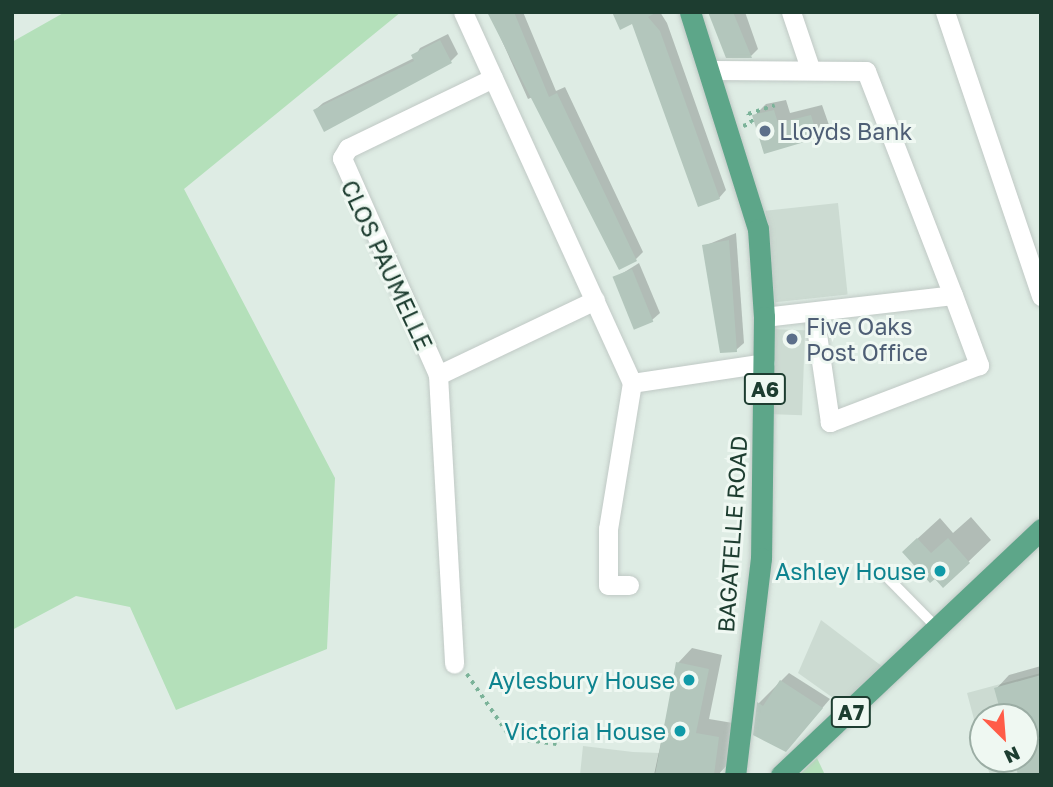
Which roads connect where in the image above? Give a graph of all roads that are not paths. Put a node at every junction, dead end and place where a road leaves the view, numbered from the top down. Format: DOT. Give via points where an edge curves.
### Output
graph roads {
  1 [pos="463,12"];
  2 [pos="690,12"];
  3 [pos="791,12"];
  4 [pos="945,12"];
  5 [pos="810,68"];
  6 [pos="712,70"];
  7 [pos="493,78"];
  8 [pos="1032,244"];
  9 [pos="953,295"];
  10 [pos="1041,296"];
  11 [pos="595,300"];
  12 [pos="814,313"];
  13 [pos="764,317"];
  14 [pos="764,363"];
  15 [pos="438,376"];
  16 [pos="632,383"];
  17 [pos="1041,529"];
  18 [pos="884,574"];
  19 [pos="628,585"];
  20 [pos="937,628"];
  21 [pos="454,664"];
  22 [pos="738,772"];
  23 [pos="781,775"];
  1 -- 7 [label="street"];
  2 -- 6 [label="main road, BAGATELLE ROAD / A6"];
  3 -- 5 [label="street"];
  4 -- 8 [label="street"];
  5 -- 6 [label="street"];
  5 -- 9 [label="street" via="866,71"];
  6 -- 13 [label="main road, BAGATELLE ROAD / A6" via="758,229"];
  7 -- 11 [label="street"];
  7 -- 15 [label="street, CLOS PAUMELLE" via="348,148 342,158"];
  8 -- 10 [label="street"];
  9 -- 12 [label="street"];
  9 -- 12 [label="street" via="979,365 830,422"];
  11 -- 15 [label="street, CLOS PAUMELLE"];
  11 -- 16 [label="street"];
  12 -- 13 [label="street"];
  13 -- 14 [label="main road, BAGATELLE ROAD / A6"];
  14 -- 16 [label="street"];
  14 -- 22 [label="main road, BAGATELLE ROAD / A6" via="761,558"];
  15 -- 21 [label="street, CLOS PAUMELLE"];
  16 -- 19 [label="street" via="608,529 608,585"];
  17 -- 20 [label="main road, A7"];
  18 -- 20 [label="lane"];
  20 -- 23 [label="main road, A7"];
}
